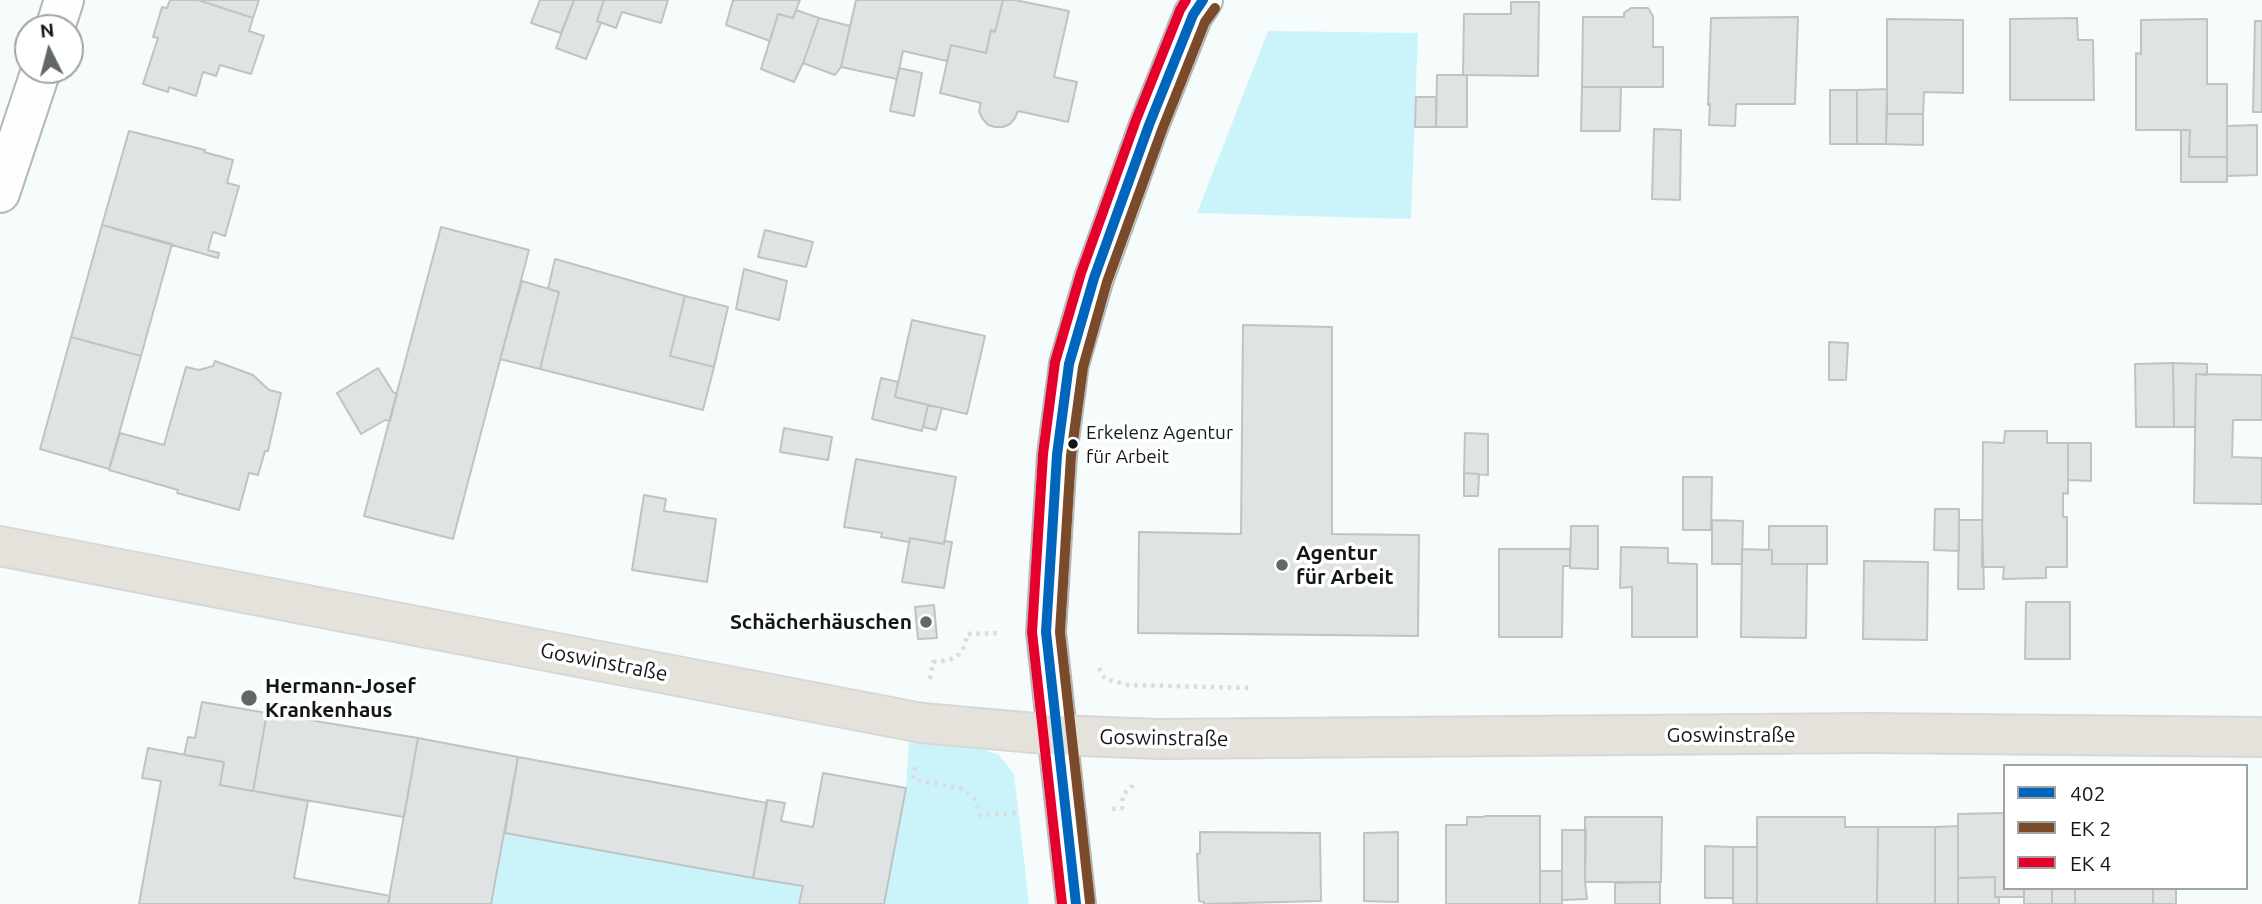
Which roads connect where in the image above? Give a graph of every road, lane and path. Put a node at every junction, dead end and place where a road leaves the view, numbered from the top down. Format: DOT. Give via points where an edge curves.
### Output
graph roads {
  1 [pos="1203,0"];
  2 [pos="36,84"];
  3 [pos="0,193"];
  4 [pos="0,546"];
  5 [pos="1057,735"];
  6 [pos="2262,737"];
  7 [pos="1076,904"];
  1 -- 5 [label="street" via="1149,125 1094,278 1069,364 1057,455 1046,632"];
  2 -- 3 [label="street"];
  4 -- 5 [label="main road, Goswinstraße" via="922,723"];
  5 -- 6 [label="main road, Goswinstraße" via="1158,740 1869,733"];
  5 -- 7 [label="street"];
}
